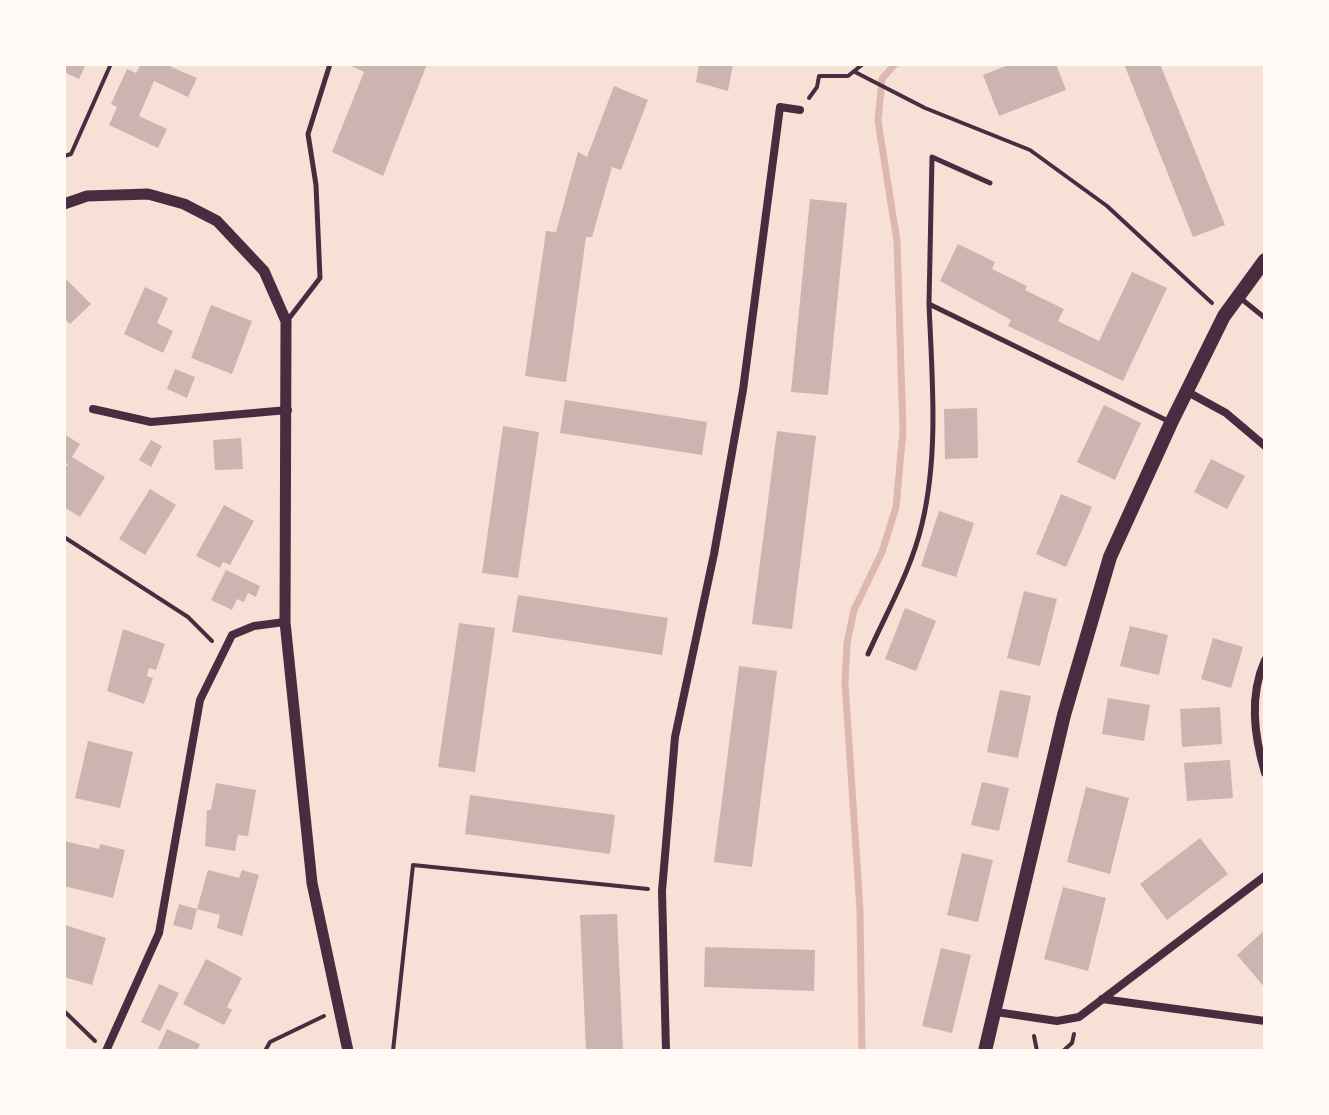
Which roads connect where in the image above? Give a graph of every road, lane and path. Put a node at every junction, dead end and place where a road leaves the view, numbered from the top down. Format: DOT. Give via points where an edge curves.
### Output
graph roads {
  1 [pos="330,64"];
  2 [pos="863,64"];
  3 [pos="110,66"];
  4 [pos="855,72"];
  5 [pos="800,110"];
  6 [pos="64,155"];
  7 [pos="990,183"];
  8 [pos="64,204"];
  9 [pos="1265,260"];
  10 [pos="1238,297"];
  11 [pos="929,304"];
  12 [pos="1224,316"];
  13 [pos="1265,318"];
  14 [pos="286,321"];
  15 [pos="1186,391"];
  16 [pos="93,409"];
  17 [pos="288,410"];
  18 [pos="1171,423"];
  19 [pos="1265,446"];
  20 [pos="64,537"];
  21 [pos="285,622"];
  22 [pos="222,651"];
  23 [pos="868,654"];
  24 [pos="1265,660"];
  25 [pos="1265,773"];
  26 [pos="1265,876"];
  27 [pos="662,891"];
  28 [pos="1102,999"];
  29 [pos="337,1010"];
  30 [pos="64,1011"];
  31 [pos="996,1012"];
  32 [pos="1265,1021"];
  33 [pos="1034,1036"];
  34 [pos="106,1051"];
  35 [pos="265,1051"];
  36 [pos="348,1051"];
  37 [pos="393,1051"];
  38 [pos="666,1051"];
  39 [pos="985,1051"];
  40 [pos="1037,1051"];
  1 -- 14 [label="lane" via="308,134 320,278"];
  2 -- 4 [label="path"];
  3 -- 6 [label="path" via="71,154"];
  4 -- 5 [label="path" via="819,76"];
  4 -- 12 [label="path" via="925,108 1030,150 1107,206"];
  5 -- 27 [label="street" via="780,107 743,390 675,737"];
  7 -- 11 [label="lane" via="932,157"];
  8 -- 14 [label="street" via="87,196 148,194 217,221 264,271"];
  9 -- 10 [label="main road"];
  10 -- 12 [label="main road"];
  10 -- 13 [label="lane"];
  11 -- 18 [label="lane"];
  11 -- 23 [label="lane" via="933,425 925,510 906,575"];
  12 -- 15 [label="main road"];
  14 -- 17 [label="street"];
  15 -- 18 [label="main road"];
  15 -- 19 [label="street" via="1226,413"];
  16 -- 17 [label="street" via="151,422"];
  17 -- 21 [label="street"];
  18 -- 31 [label="main road" via="1110,557 1079,659"];
  20 -- 22 [label="path" via="188,617"];
  21 -- 22 [label="street" via="232,635"];
  21 -- 29 [label="street" via="312,883"];
  22 -- 34 [label="street" via="200,700 159,933"];
  24 -- 25 [label="street" via="1255,682 1256,741"];
  26 -- 28 [label="street"];
  27 -- 37 [label="path" via="413,865"];
  27 -- 38 [label="street"];
  28 -- 31 [label="street" via="1079,1017 1057,1021"];
  28 -- 32 [label="street"];
  29 -- 35 [label="path" via="270,1042"];
  29 -- 36 [label="street"];
  30 -- 34 [label="path"];
  31 -- 39 [label="main road"];
  33 -- 40 [label="path"];
}
